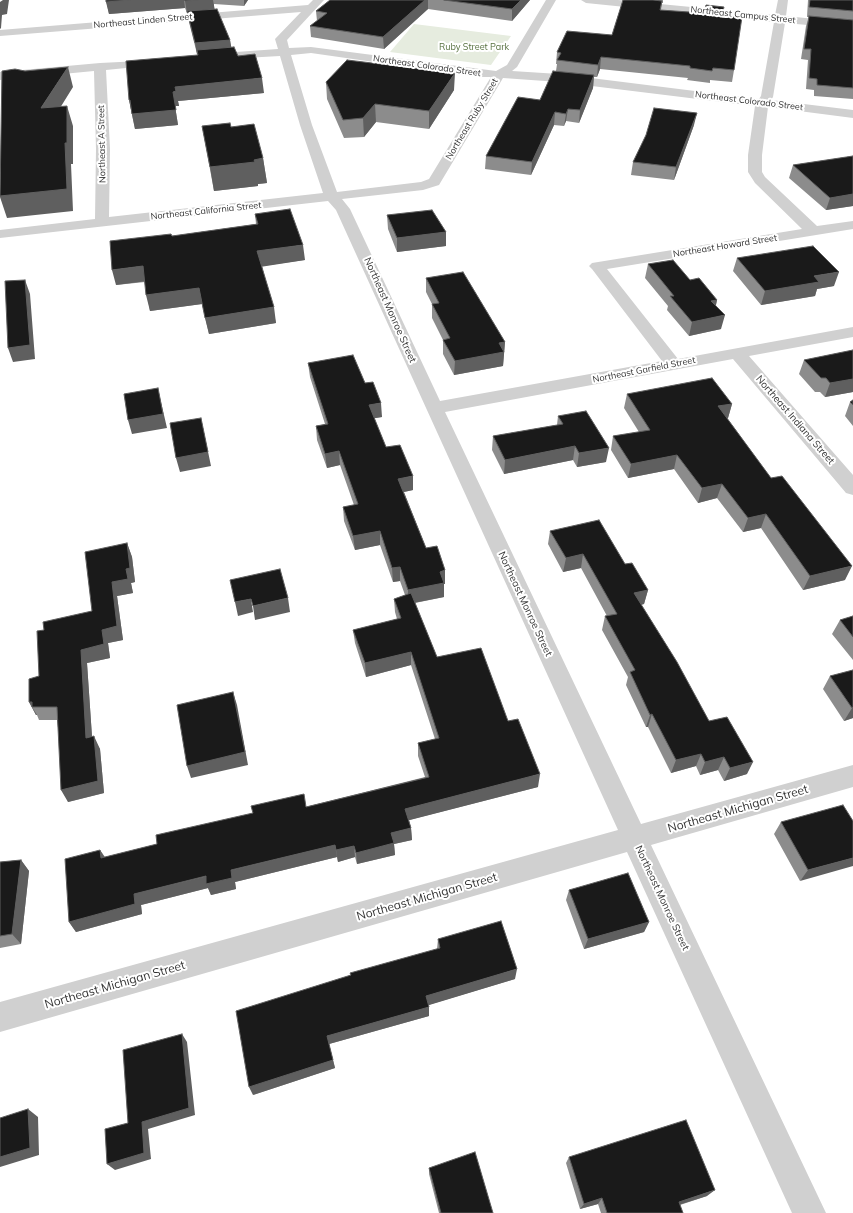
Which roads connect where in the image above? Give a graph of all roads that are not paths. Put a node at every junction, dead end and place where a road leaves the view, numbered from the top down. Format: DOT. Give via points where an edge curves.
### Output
graph roads {
  1 [pos="551,0"];
  2 [pos="586,0"];
  3 [pos="783,0"];
  4 [pos="315,4"];
  5 [pos="781,19"];
  6 [pos="853,26"];
  7 [pos="0,33"];
  8 [pos="285,51"];
  9 [pos="194,58"];
  10 [pos="170,60"];
  11 [pos="100,66"];
  12 [pos="499,74"];
  13 [pos="0,76"];
  14 [pos="762,103"];
  15 [pos="853,114"];
  16 [pos="412,189"];
  17 [pos="332,197"];
  18 [pos="102,222"];
  19 [pos="853,225"];
  20 [pos="814,232"];
  21 [pos="0,234"];
  22 [pos="853,332"];
  23 [pos="736,352"];
  24 [pos="673,364"];
  25 [pos="435,408"];
  26 [pos="853,488"];
  27 [pos="853,776"];
  28 [pos="634,839"];
  29 [pos="0,1017"];
  30 [pos="809,1213"];
  1 -- 12 [label="street, Northeast Ruby Street" via="511,67"];
  2 -- 5 [label="street, Northeast Campus Street"];
  3 -- 5 [label="street"];
  4 -- 7 [label="street, Northeast Linden Street"];
  4 -- 8 [label="street, Northeast Monroe Street" via="281,39"];
  5 -- 6 [label="street, Northeast Campus Street"];
  5 -- 14 [label="street" via="766,97"];
  8 -- 9 [label="street, Northeast Colorado Street"];
  8 -- 12 [label="street, Northeast Colorado Street" via="310,50"];
  8 -- 17 [label="street, Northeast Monroe Street" via="306,125"];
  10 -- 11 [label="street"];
  11 -- 13 [label="street"];
  11 -- 18 [label="street, Northeast A Street"];
  12 -- 14 [label="street, Northeast Colorado Street" via="559,78"];
  12 -- 16 [label="street, Northeast Ruby Street" via="434,182"];
  14 -- 15 [label="street, Northeast Colorado Street"];
  14 -- 20 [label="street" via="754,155 755,172 760,180"];
  16 -- 17 [label="street, Northeast California Street"];
  17 -- 18 [label="street, Northeast California Street"];
  17 -- 25 [label="street, Northeast Monroe Street" via="343,208"];
  18 -- 21 [label="street, Northeast California Street"];
  19 -- 20 [label="street, Northeast Howard Street"];
  20 -- 24 [label="street, Northeast Howard Street" via="597,266"];
  22 -- 23 [label="street, Northeast Garfield Street"];
  23 -- 24 [label="street, Northeast Garfield Street"];
  23 -- 26 [label="street, Northeast Indiana Street"];
  24 -- 25 [label="street, Northeast Garfield Street"];
  25 -- 28 [label="street, Northeast Monroe Street"];
  27 -- 28 [label="street, Northeast Michigan Street"];
  28 -- 29 [label="street, Northeast Michigan Street"];
  28 -- 30 [label="street, Northeast Monroe Street"];
}
